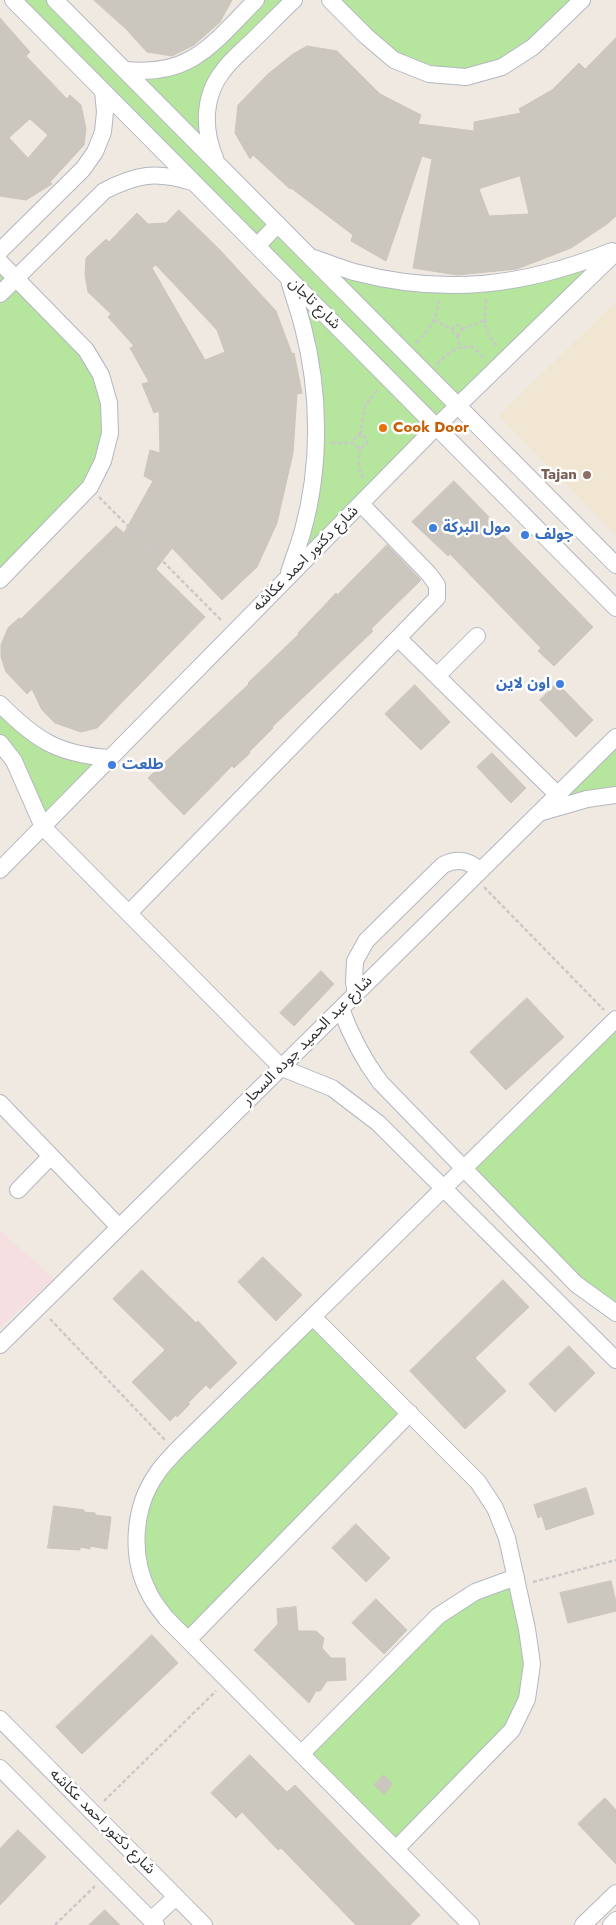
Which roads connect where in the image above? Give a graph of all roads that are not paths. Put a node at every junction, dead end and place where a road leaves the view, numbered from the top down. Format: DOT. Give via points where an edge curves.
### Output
graph roads {
  1 [pos="13,0"];
  2 [pos="55,0"];
  3 [pos="256,0"];
  4 [pos="294,0"];
  5 [pos="330,0"];
  6 [pos="582,0"];
  7 [pos="125,70"];
  8 [pos="103,91"];
  9 [pos="216,162"];
  10 [pos="194,183"];
  11 [pos="278,224"];
  12 [pos="257,246"];
  13 [pos="0,251"];
  14 [pos="616,251"];
  15 [pos="310,257"];
  16 [pos="0,262"];
  17 [pos="288,277"];
  18 [pos="16,278"];
  19 [pos="0,294"];
  20 [pos="458,406"];
  21 [pos="436,427"];
  22 [pos="361,504"];
  23 [pos="616,565"];
  24 [pos="287,578"];
  25 [pos="0,580"];
  26 [pos="616,608"];
  27 [pos="477,636"];
  28 [pos="398,638"];
  29 [pos="437,676"];
  30 [pos="0,704"];
  31 [pos="616,738"];
  32 [pos="0,743"];
  33 [pos="109,758"];
  34 [pos="558,795"];
  35 [pos="616,795"];
  36 [pos="540,813"];
  37 [pos="43,827"];
  38 [pos="0,870"];
  39 [pos="478,874"];
  40 [pos="129,914"];
  41 [pos="356,994"];
  42 [pos="340,1009"];
  43 [pos="615,1020"];
  44 [pos="282,1068"];
  45 [pos="0,1103"];
  46 [pos="51,1156"];
  47 [pos="464,1168"];
  48 [pos="444,1188"];
  49 [pos="18,1190"];
  50 [pos="119,1227"];
  51 [pos="616,1313"];
  52 [pos="313,1317"];
  53 [pos="0,1344"];
  54 [pos="616,1360"];
  55 [pos="410,1413"];
  56 [pos="517,1581"];
  57 [pos="188,1640"];
  58 [pos="0,1719"];
  59 [pos="301,1754"];
  60 [pos="0,1768"];
  61 [pos="396,1849"];
  62 [pos="616,1893"];
  63 [pos="176,1897"];
  64 [pos="616,1920"];
  65 [pos="154,1922"];
  66 [pos="204,1925"];
  67 [pos="471,1925"];
  68 [pos="583,1925"];
  69 [pos="611,1925"];
  1 -- 8 [label="street, شارع تاجان"];
  2 -- 7 [label="street, شارع تاجان"];
  3 -- 7 [label="street" via="205,51 191,60 159,71"];
  4 -- 9 [label="street" via="223,70 213,87 206,125"];
  5 -- 6 [label="street" via="394,60 429,74 466,77 502,67 518,57 533,47"];
  7 -- 9 [label="street, شارع تاجان"];
  8 -- 10 [label="street, شارع تاجان"];
  8 -- 13 [label="street" via="103,132 95,152 83,169"];
  9 -- 11 [label="street, شارع تاجان"];
  10 -- 12 [label="street, شارع تاجان"];
  10 -- 18 [label="street" via="171,176 148,175 125,180 104,191"];
  11 -- 12 [label="street"];
  11 -- 15 [label="street, شارع تاجان"];
  12 -- 17 [label="street, شارع تاجان"];
  14 -- 15 [label="street" via="534,277 486,284 440,285 353,272"];
  14 -- 20 [label="street, شارع دكتور احمد عكاشه"];
  15 -- 20 [label="street, شارع تاجان"];
  16 -- 18 [label="street"];
  17 -- 21 [label="street, شارع تاجان"];
  17 -- 24 [label="street" via="313,377 316,428 313,479 303,530"];
  18 -- 19 [label="street"];
  18 -- 25 [label="street" via="86,350 101,375 109,404 110,433 103,462 90,487"];
  20 -- 21 [label="street, شارع دكتور احمد عكاشه"];
  20 -- 23 [label="street, شارع تاجان"];
  21 -- 22 [label="street, شارع دكتور احمد عكاشه"];
  21 -- 26 [label="street, شارع تاجان"];
  22 -- 24 [label="street, شارع دكتور احمد عكاشه"];
  22 -- 28 [label="street" via="429,574 438,590 437,598"];
  24 -- 33 [label="street, شارع دكتور احمد عكاشه"];
  27 -- 29 [label="street"];
  28 -- 29 [label="street"];
  28 -- 40 [label="street"];
  29 -- 34 [label="street"];
  30 -- 33 [label="street" via="36,737 59,749"];
  31 -- 34 [label="street, شارع عبد الحميد جوده السحار"];
  32 -- 37 [label="street" via="14,761"];
  33 -- 37 [label="street, شارع دكتور احمد عكاشه"];
  34 -- 36 [label="street, شارع عبد الحميد جوده السحار"];
  35 -- 36 [label="street" via="587,799"];
  36 -- 39 [label="street, شارع عبد الحميد جوده السحار"];
  37 -- 38 [label="street, شارع دكتور احمد عكاشه"];
  37 -- 40 [label="street"];
  39 -- 41 [label="street, شارع عبد الحميد جوده السحار"];
  39 -- 41 [label="street" via="469,863 449,862 398,909 359,950 353,972"];
  40 -- 44 [label="street"];
  41 -- 42 [label="street, شارع عبد الحميد جوده السحار"];
  42 -- 44 [label="street, شارع عبد الحميد جوده السحار"];
  42 -- 47 [label="street" via="359,1052 380,1082"];
  43 -- 47 [label="street"];
  44 -- 48 [label="street" via="332,1088 356,1105"];
  44 -- 50 [label="street, شارع عبد الحميد جوده السحار"];
  45 -- 46 [label="street"];
  46 -- 49 [label="street"];
  46 -- 50 [label="street"];
  47 -- 48 [label="street"];
  47 -- 51 [label="street" via="576,1284"];
  48 -- 52 [label="street"];
  48 -- 54 [label="street"];
  50 -- 53 [label="street, شارع عبد الحميد جوده السحار"];
  52 -- 55 [label="street"];
  52 -- 57 [label="street" via="176,1452 156,1474 142,1502 136,1533 138,1564 148,1593"];
  55 -- 56 [label="street" via="478,1482 491,1502 508,1538"];
  55 -- 57 [label="street"];
  56 -- 59 [label="street" via="475,1592 438,1616"];
  56 -- 61 [label="street" via="532,1664 527,1699 512,1730"];
  57 -- 59 [label="street"];
  58 -- 63 [label="street, شارع دكتور احمد عكاشه"];
  59 -- 61 [label="street"];
  60 -- 65 [label="street"];
  61 -- 67 [label="street"];
  62 -- 68 [label="street"];
  63 -- 65 [label="street"];
  63 -- 66 [label="street, شارع دكتور احمد عكاشه"];
  64 -- 69 [label="street"];
}
